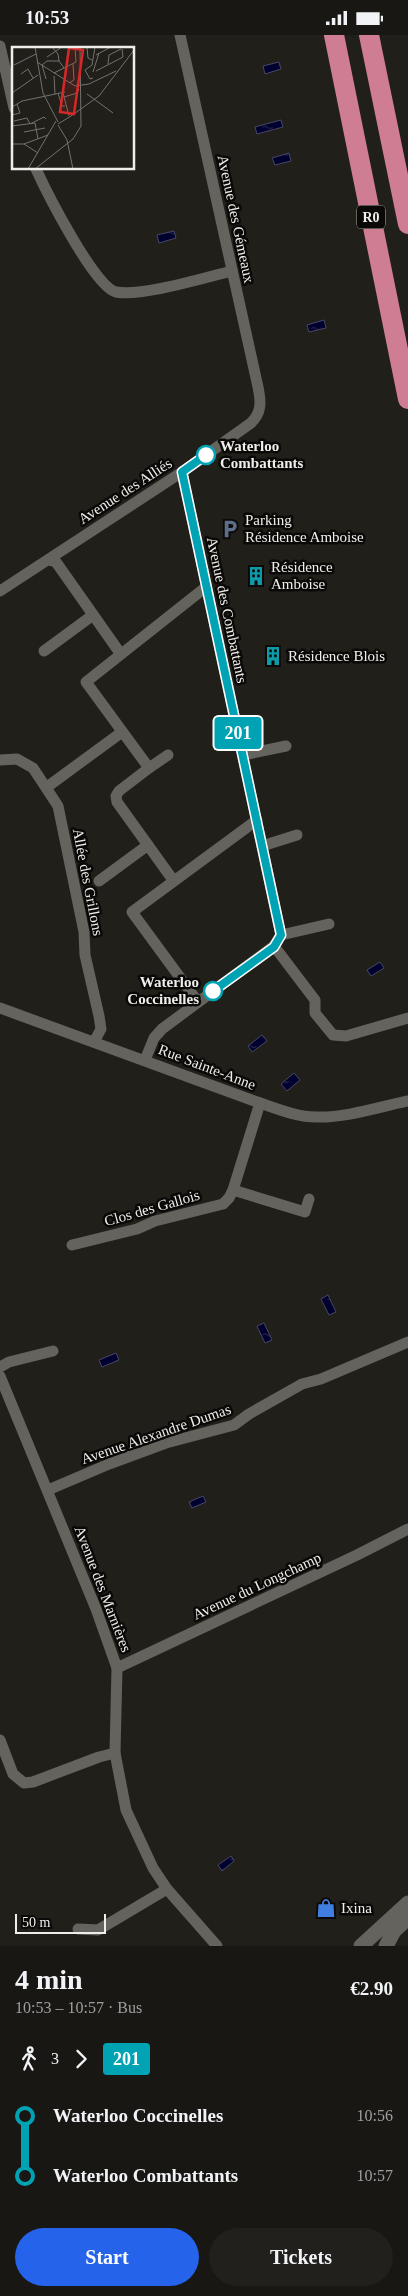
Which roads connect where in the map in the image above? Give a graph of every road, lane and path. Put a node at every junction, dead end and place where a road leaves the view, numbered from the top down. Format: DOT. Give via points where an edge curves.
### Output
graph roads {
  1 [pos="180,35"];
  2 [pos="334,35"];
  3 [pos="369,35"];
  4 [pos="0,46"];
  5 [pos="12,99"];
  6 [pos="37,170"];
  7 [pos="408,223"];
  8 [pos="232,271"];
  9 [pos="408,399"];
  10 [pos="260,409"];
  11 [pos="182,472"];
  12 [pos="49,560"];
  13 [pos="206,587"];
  14 [pos="0,591"];
  15 [pos="93,615"];
  16 [pos="44,651"];
  17 [pos="120,653"];
  18 [pos="122,732"];
  19 [pos="286,746"];
  20 [pos="168,755"];
  21 [pos="243,755"];
  22 [pos="0,760"];
  23 [pos="149,768"];
  24 [pos="47,787"];
  25 [pos="257,820"];
  26 [pos="297,835"];
  27 [pos="148,845"];
  28 [pos="262,847"];
  29 [pos="173,880"];
  30 [pos="99,881"];
  31 [pos="328,924"];
  32 [pos="281,935"];
  33 [pos="274,947"];
  34 [pos="198,1002"];
  35 [pos="0,1008"];
  36 [pos="408,1018"];
  37 [pos="94,1042"];
  38 [pos="145,1060"];
  39 [pos="408,1101"];
  40 [pos="260,1103"];
  41 [pos="232,1190"];
  42 [pos="309,1199"];
  43 [pos="72,1245"];
  44 [pos="408,1341"];
  45 [pos="53,1351"];
  46 [pos="0,1367"];
  47 [pos="0,1375"];
  48 [pos="48,1490"];
  49 [pos="408,1529"];
  50 [pos="117,1668"];
  51 [pos="0,1740"];
  52 [pos="116,1753"];
  53 [pos="167,1889"];
  54 [pos="408,1903"];
  55 [pos="408,1918"];
  56 [pos="408,1927"];
  57 [pos="78,1929"];
  58 [pos="217,1946"];
  59 [pos="362,1946"];
  60 [pos="387,1946"];
  1 -- 8 [label="street, Avenue des Gémeaux"];
  2 -- 9 [label="highway, R0"];
  3 -- 7 [label="highway, R0"];
  4 -- 5 [label="street"];
  6 -- 8 [label="street" via="88,263 109,290 139,292"];
  8 -- 10 [label="street, Avenue des Gémeaux"];
  10 -- 11 [label="street, Avenue des Alliés" via="251,423"];
  11 -- 12 [label="street, Avenue des Alliés"];
  11 -- 13 [label="street, Avenue des Combattants"];
  12 -- 14 [label="street, Avenue des Alliés"];
  12 -- 15 [label="street" via="56,562"];
  13 -- 17 [label="street"];
  13 -- 21 [label="street, Avenue des Combattants"];
  15 -- 16 [label="street"];
  15 -- 17 [label="street"];
  17 -- 18 [label="street" via="86,682"];
  18 -- 23 [label="street"];
  18 -- 24 [label="street"];
  19 -- 21 [label="street"];
  20 -- 23 [label="street"];
  21 -- 25 [label="street, Avenue des Combattants"];
  22 -- 24 [label="street, Allée des Grillons" via="26,762"];
  23 -- 27 [label="street" via="116,796"];
  24 -- 37 [label="street, Allée des Grillons" via="58,806 84,933 85,955 100,1029"];
  25 -- 28 [label="street, Avenue des Combattants"];
  25 -- 29 [label="street"];
  26 -- 28 [label="street"];
  27 -- 29 [label="street"];
  27 -- 30 [label="street"];
  28 -- 32 [label="street, Avenue des Combattants"];
  29 -- 34 [label="street" via="132,912"];
  31 -- 32 [label="street"];
  32 -- 33 [label="street"];
  33 -- 34 [label="street"];
  33 -- 36 [label="street" via="315,1000 315,1013 334,1035 346,1036"];
  34 -- 38 [label="street" via="154,1038"];
  35 -- 37 [label="street, Rue Sainte-Anne"];
  37 -- 38 [label="street, Rue Sainte-Anne"];
  38 -- 40 [label="street, Rue Sainte-Anne"];
  39 -- 40 [label="street, Rue Sainte-Anne" via="317,1117 296,1115"];
  40 -- 41 [label="street, Clos des Gallois"];
  41 -- 42 [label="street" via="305,1212"];
  41 -- 43 [label="street, Clos des Gallois" via="230,1198 223,1204"];
  44 -- 48 [label="street, Avenue Alexandre Dumas" via="321,1379 302,1384 234,1425 166,1443"];
  45 -- 46 [label="street"];
  47 -- 48 [label="street, Avenue des Marnières"];
  48 -- 50 [label="street, Avenue des Marnières"];
  49 -- 50 [label="street, Avenue du Longchamp"];
  50 -- 52 [label="street, Avenue des Marnières"];
  51 -- 52 [label="street" via="14,1774 24,1783"];
  52 -- 53 [label="street, Avenue des Marnières" via="126,1810 145,1854"];
  53 -- 57 [label="street" via="98,1930"];
  53 -- 58 [label="street, Avenue des Marnières"];
  54 -- 59 [label="main road"];
  55 -- 60 [label="main road" via="394,1931"];
  56 -- 60 [label="main road"];
}
